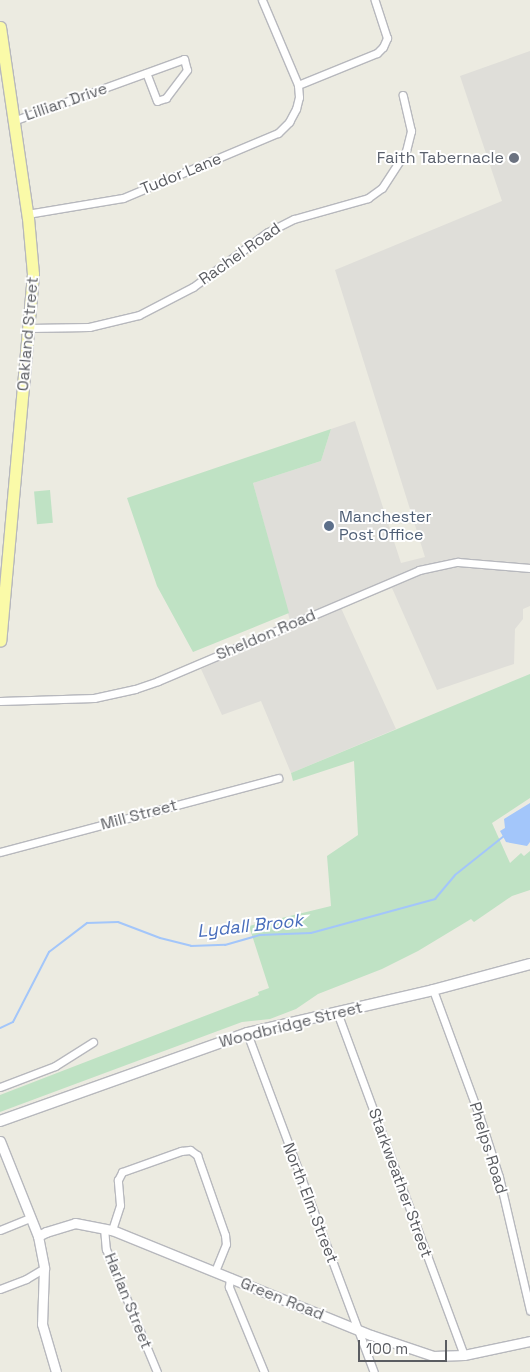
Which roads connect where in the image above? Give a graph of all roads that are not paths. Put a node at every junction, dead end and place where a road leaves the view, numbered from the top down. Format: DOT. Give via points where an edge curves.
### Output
graph roads {
  1 [pos="262,0"];
  2 [pos="375,0"];
  3 [pos="0,27"];
  4 [pos="146,73"];
  5 [pos="298,85"];
  6 [pos="403,95"];
  7 [pos="13,120"];
  8 [pos="27,214"];
  9 [pos="29,328"];
  10 [pos="530,568"];
  11 [pos="0,641"];
  12 [pos="0,701"];
  13 [pos="278,778"];
  14 [pos="0,852"];
  15 [pos="530,964"];
  16 [pos="433,990"];
  17 [pos="337,1012"];
  18 [pos="247,1033"];
  19 [pos="93,1042"];
  20 [pos="0,1087"];
  21 [pos="0,1121"];
  22 [pos="0,1141"];
  23 [pos="30,1218"];
  24 [pos="108,1229"];
  25 [pos="0,1230"];
  26 [pos="38,1236"];
  27 [pos="44,1268"];
  28 [pos="215,1271"];
  29 [pos="230,1277"];
  30 [pos="0,1289"];
  31 [pos="530,1310"];
  32 [pos="358,1330"];
  33 [pos="530,1341"];
  34 [pos="464,1355"];
  35 [pos="56,1372"];
  36 [pos="157,1372"];
  37 [pos="264,1372"];
  38 [pos="374,1372"];
  1 -- 5 [label="street, Tudor Lane"];
  2 -- 5 [label="street" via="387,38 383,47 377,53"];
  3 -- 7 [label="main road, Oakland Street"];
  4 -- 4 [label="street, Lillian Drive" via="184,59 187,70 166,98 157,101"];
  4 -- 7 [label="street, Lillian Drive"];
  5 -- 8 [label="street, Tudor Lane" via="296,109 278,133 123,198"];
  6 -- 9 [label="street, Rachel Road" via="411,131 406,151 382,188 368,198 294,219 268,232 193,287 139,315 89,327"];
  7 -- 8 [label="main road, Oakland Street"];
  8 -- 9 [label="main road, Oakland Street" via="33,274"];
  9 -- 11 [label="main road, Oakland Street"];
  10 -- 12 [label="street, Sheldon Road" via="458,562 419,570 135,689 94,698"];
  13 -- 14 [label="street, Mill Street"];
  15 -- 16 [label="main road, Woodbridge Street"];
  16 -- 17 [label="main road, Woodbridge Street"];
  16 -- 31 [label="street, Phelps Road" via="498,1177"];
  17 -- 18 [label="main road, Woodbridge Street"];
  17 -- 34 [label="street, Starkweather Street"];
  18 -- 21 [label="main road, Woodbridge Street"];
  18 -- 32 [label="street, North Elm Street"];
  19 -- 20 [label="street" via="54,1066"];
  22 -- 23 [label="street"];
  23 -- 25 [label="street"];
  23 -- 26 [label="street"];
  24 -- 26 [label="street, Green Road" via="75,1223"];
  24 -- 28 [label="street, Green Road"];
  24 -- 28 [label="street" via="120,1205 118,1180 122,1172 190,1150 197,1155 225,1235 226,1244"];
  24 -- 36 [label="street, Harlan Street" via="106,1249"];
  26 -- 27 [label="street"];
  27 -- 30 [label="street"];
  27 -- 35 [label="street" via="42,1324"];
  28 -- 29 [label="street, Green Road"];
  29 -- 32 [label="street, Green Road"];
  29 -- 37 [label="street" via="229,1287"];
  32 -- 34 [label="street, Green Road" via="433,1356"];
  32 -- 38 [label="street, North Elm Street"];
  33 -- 34 [label="street, Green Road"];
}
